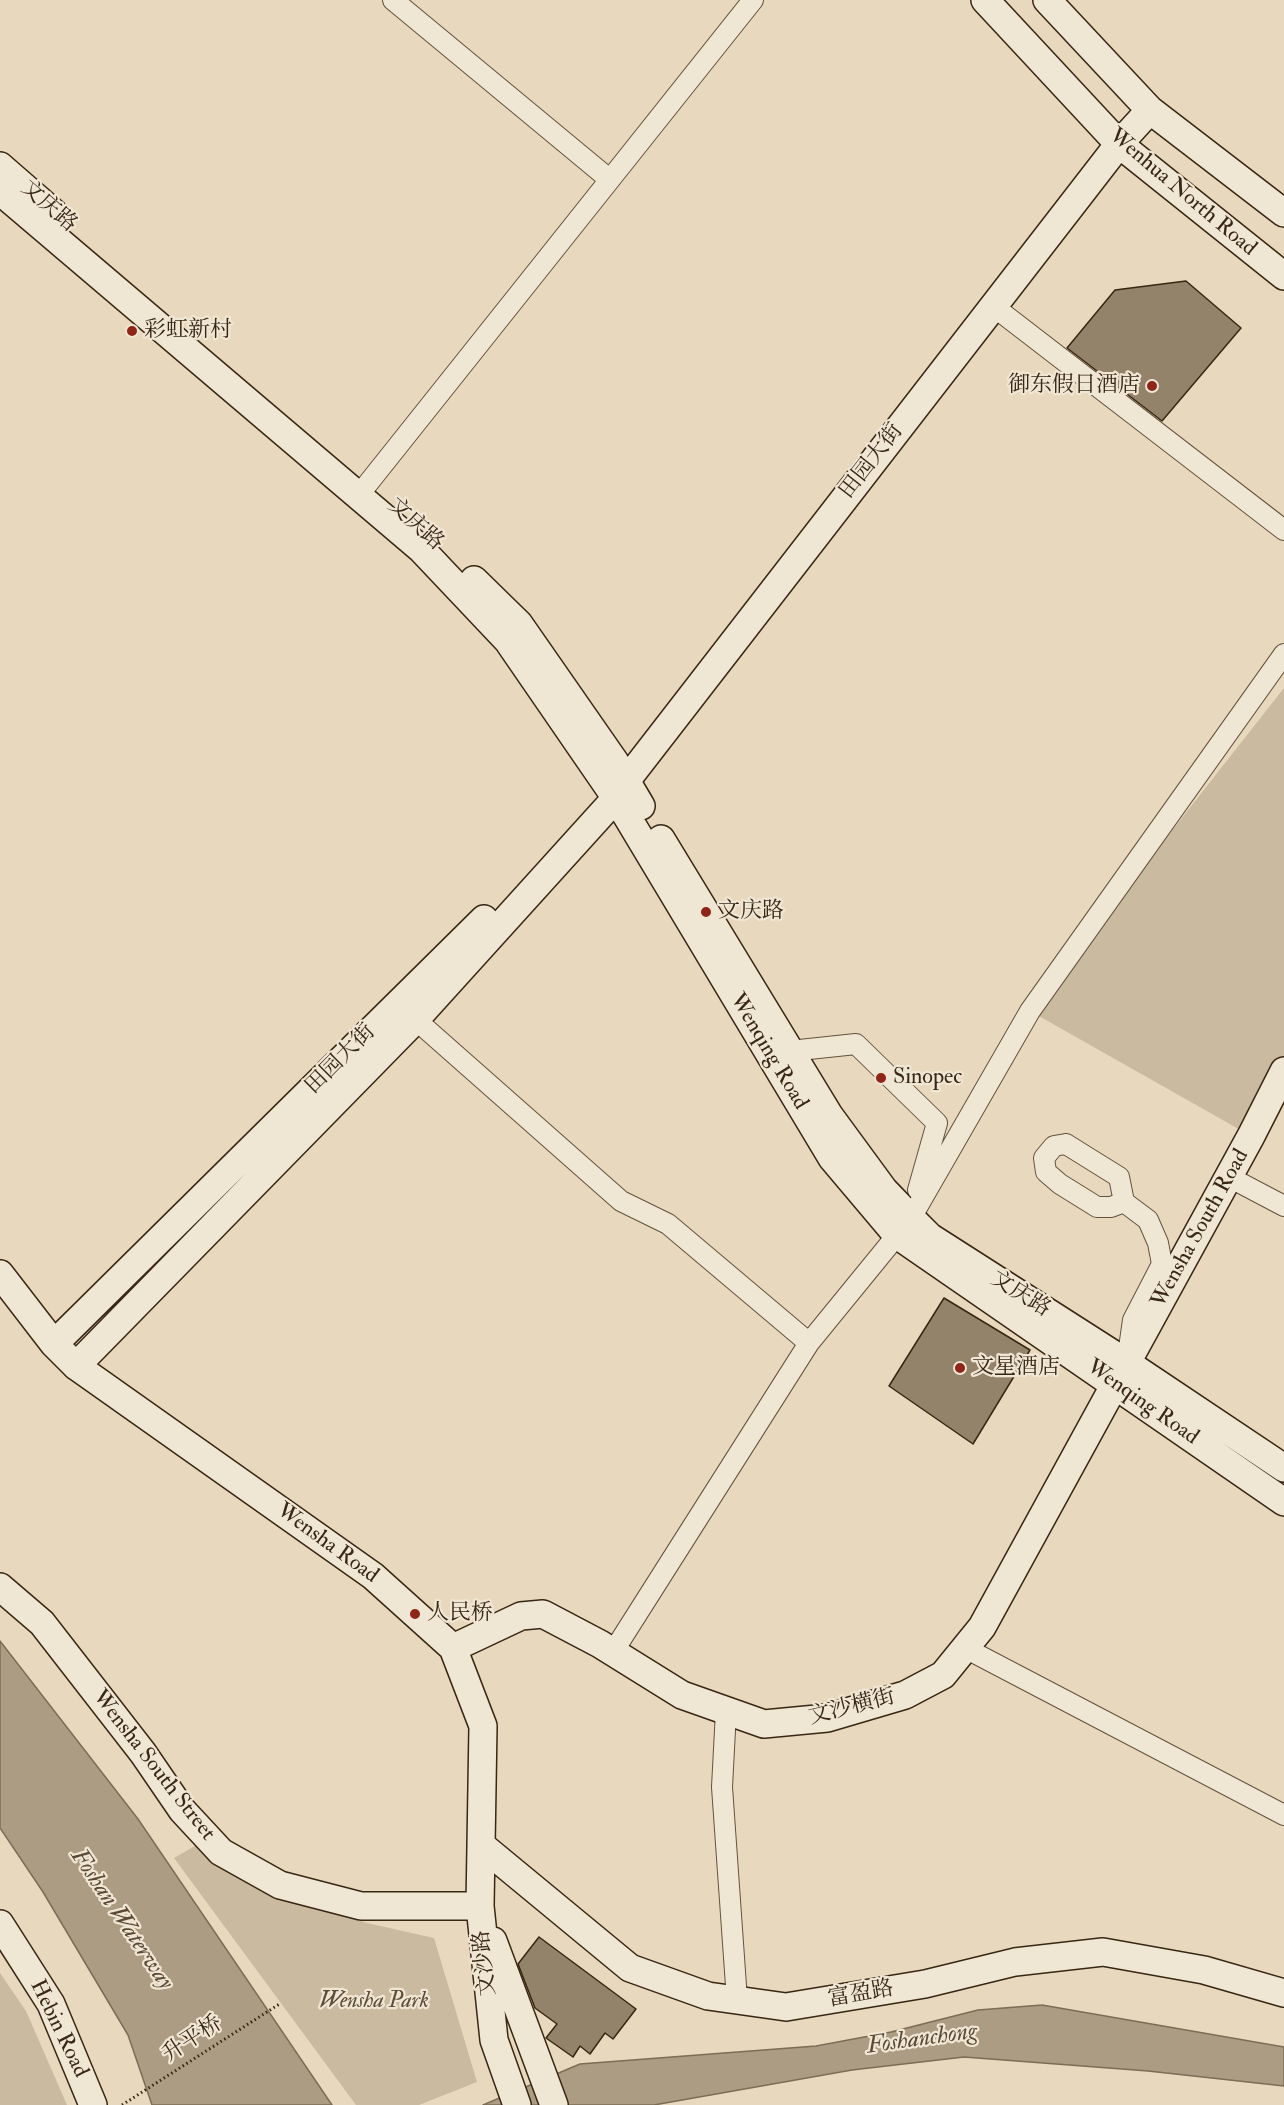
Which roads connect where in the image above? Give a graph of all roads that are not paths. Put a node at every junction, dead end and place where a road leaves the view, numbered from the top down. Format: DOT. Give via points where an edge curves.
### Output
graph roads {
  1 [pos="393,0"];
  2 [pos="753,0"];
  3 [pos="986,0"];
  4 [pos="1047,0"];
  5 [pos="1150,110"];
  6 [pos="1119,144"];
  7 [pos="0,166"];
  8 [pos="609,179"];
  9 [pos="0,191"];
  10 [pos="1284,213"];
  11 [pos="1284,276"];
  12 [pos="993,306"];
  13 [pos="364,490"];
  14 [pos="1284,530"];
  15 [pos="1284,654"];
  16 [pos="616,788"];
  17 [pos="406,1012"];
  18 [pos="790,1051"];
  19 [pos="1284,1071"];
  20 [pos="1229,1177"];
  21 [pos="1124,1202"];
  22 [pos="1284,1206"];
  23 [pos="904,1227"];
  24 [pos="0,1274"];
  25 [pos="809,1343"];
  26 [pos="54,1344"];
  27 [pos="76,1366"];
  28 [pos="1121,1374"];
  29 [pos="1284,1468"];
  30 [pos="1284,1502"];
  31 [pos="0,1587"];
  32 [pos="453,1648"];
  33 [pos="965,1648"];
  34 [pos="613,1652"];
  35 [pos="726,1711"];
  36 [pos="1284,1815"];
  37 [pos="481,1845"];
  38 [pos="480,1906"];
  39 [pos="0,1924"];
  40 [pos="1284,1994"];
  41 [pos="736,2000"];
  42 [pos="93,2105"];
  43 [pos="517,2105"];
  44 [pos="554,2105"];
  1 -- 8 [label="street"];
  2 -- 8 [label="street"];
  3 -- 6 [label="street, Wenhua North Road"];
  4 -- 5 [label="street, Wenhua North Road"];
  5 -- 6 [label="street, 田园大街"];
  5 -- 10 [label="street, Wenhua North Road"];
  6 -- 11 [label="street, Wenhua North Road"];
  6 -- 12 [label="street, 田园大街"];
  7 -- 13 [label="street, 文庆路"];
  8 -- 13 [label="street"];
  9 -- 13 [label="street, 文庆路"];
  12 -- 14 [label="street"];
  12 -- 16 [label="street, 田园大街"];
  13 -- 16 [label="street, 文庆路" via="427,534 519,624"];
  15 -- 23 [label="street" via="1030,1011"];
  16 -- 17 [label="street, 田园大街"];
  16 -- 18 [label="street, 文庆路"];
  16 -- 23 [label="street, Wenqing Road" via="832,1158"];
  17 -- 25 [label="street" via="621,1201 668,1224"];
  17 -- 26 [label="street, 田园大街"];
  17 -- 27 [label="street, 田园大街"];
  18 -- 23 [label="street, 文庆路" via="829,1115 884,1190"];
  18 -- 23 [label="street" via="856,1044 937,1123"];
  19 -- 20 [label="street, Wensha South Road"];
  20 -- 22 [label="street"];
  20 -- 28 [label="street, Wensha South Road"];
  21 -- 28 [label="street" via="1148,1220 1162,1264 1133,1320"];
  23 -- 25 [label="street"];
  23 -- 28 [label="street, Wenqing Road"];
  24 -- 26 [label="street, Wensha Road"];
  25 -- 34 [label="street"];
  26 -- 27 [label="street, Wensha Road"];
  27 -- 32 [label="street, Wensha Road" via="373,1575"];
  28 -- 29 [label="street"];
  28 -- 30 [label="street, Wenqing Road"];
  28 -- 33 [label="street, 文沙横街" via="982,1627"];
  31 -- 38 [label="street, Wensha South Street" via="42,1623 182,1810 221,1852 280,1885 361,1905"];
  32 -- 34 [label="street, 文沙横街" via="521,1616 543,1614"];
  32 -- 37 [label="street, Wensha Road" via="483,1726"];
  33 -- 35 [label="street, 文沙横街" via="943,1675 905,1695 827,1718 764,1724"];
  33 -- 36 [label="street"];
  34 -- 35 [label="street, 文沙横街" via="682,1695"];
  35 -- 41 [label="street" via="722,1787"];
  37 -- 38 [label="street, Wensha Road"];
  37 -- 41 [label="street, 富盈路" via="630,1968 708,1996"];
  38 -- 43 [label="street, 文沙路" via="494,2040"];
  38 -- 44 [label="street, 文沙路"];
  39 -- 42 [label="street, Hebin Road" via="51,2004"];
  40 -- 41 [label="street, 富盈路" via="1204,1970 1103,1952 1015,1962 925,1984 786,2007"];
}
